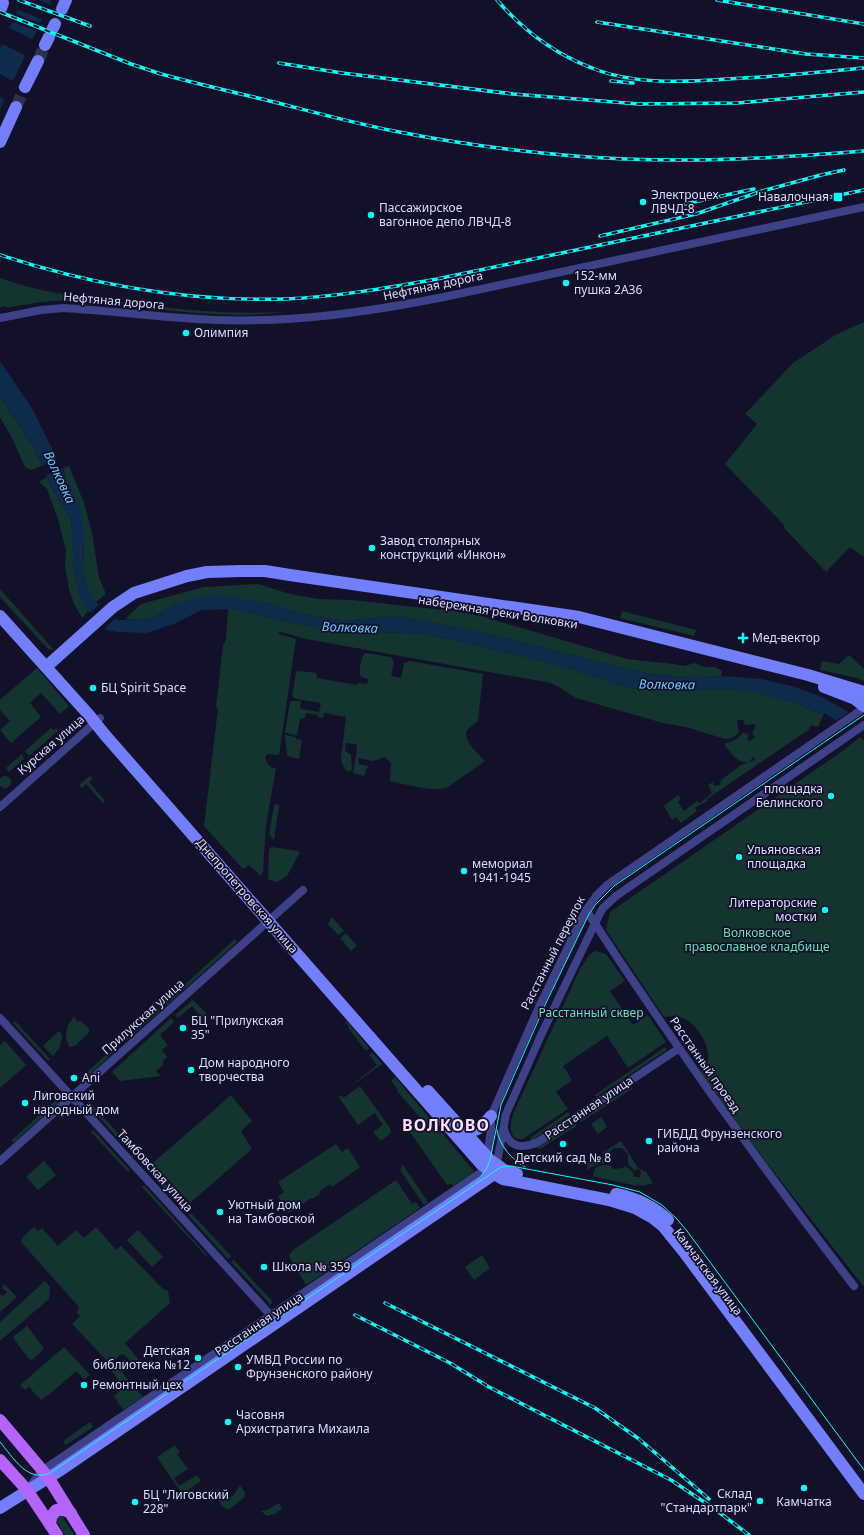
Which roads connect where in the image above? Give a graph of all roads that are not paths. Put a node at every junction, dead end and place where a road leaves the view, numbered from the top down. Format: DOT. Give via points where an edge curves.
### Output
graph roads {
  1 [pos="38,62"];
  2 [pos="25,88"];
  3 [pos="16,106"];
  4 [pos="0,142"];
  5 [pos="864,207"];
  6 [pos="0,318"];
  7 [pos="124,600"];
  8 [pos="0,606"];
  9 [pos="0,616"];
  10 [pos="49,665"];
  11 [pos="864,692"];
  12 [pos="861,710"];
  13 [pos="98,720"];
  14 [pos="864,725"];
  15 [pos="0,806"];
  16 [pos="303,890"];
  17 [pos="586,910"];
  18 [pos="272,918"];
  19 [pos="595,923"];
  20 [pos="0,1018"];
  21 [pos="678,1048"];
  22 [pos="72,1097"];
  23 [pos="491,1116"];
  24 [pos="503,1126"];
  25 [pos="464,1131"];
  26 [pos="487,1157"];
  27 [pos="0,1161"];
  28 [pos="492,1170"];
  29 [pos="854,1286"];
  30 [pos="274,1319"];
  31 [pos="0,1420"];
  32 [pos="0,1460"];
  33 [pos="46,1474"];
  34 [pos="864,1482"];
  35 [pos="27,1490"];
  36 [pos="864,1494"];
  37 [pos="0,1508"];
  38 [pos="71,1513"];
  39 [pos="53,1530"];
  40 [pos="84,1535"];
  1 -- 2 [label="main road"];
  3 -- 4 [label="main road"];
  5 -- 6 [label="street, Нефтяная дорога" via="451,295 337,316 215,320 64,308"];
  7 -- 10 [label="main road, набережная реки Волковки"];
  7 -- 11 [label="main road, набережная реки Волковки" via="134,593 198,574 229,570 276,573 579,617 815,677"];
  7 -- 12 [label="main road, набережная реки Волковки" via="132,601 194,582 224,578 264,578 579,624 823,686 855,699"];
  8 -- 10 [label="main road, Днепропетровская улица"];
  9 -- 10 [label="main road, Днепропетровская улица"];
  10 -- 13 [label="main road, Днепропетровская улица"];
  12 -- 17 [label="street, Расстанный переулок" via="607,885"];
  13 -- 15 [label="street, Курская улица"];
  13 -- 18 [label="main road, Днепропетровская улица"];
  14 -- 19 [label="street, Расстанный переулок" via="616,896 603,908"];
  16 -- 18 [label="street, Прилукская улица"];
  17 -- 19 [label="street, Расстанный проезд"];
  17 -- 23 [label="street, Расстанный переулок" via="538,1009"];
  18 -- 22 [label="street, Прилукская улица"];
  18 -- 25 [label="main road, Днепропетровская улица"];
  18 -- 28 [label="main road, Днепропетровская улица"];
  19 -- 21 [label="street, Расстанный проезд"];
  19 -- 24 [label="street, Расстанный переулок" via="542,1033"];
  20 -- 22 [label="street, Тамбовская улица"];
  21 -- 24 [label="street, Расстанная улица" via="538,1142 526,1147 519,1146 510,1141"];
  21 -- 29 [label="street, Расстанный проезд"];
  22 -- 27 [label="street, Прилукская улица"];
  22 -- 30 [label="street, Тамбовская улица"];
  23 -- 25 [label="main road" via="481,1128"];
  23 -- 26 [label="street, Расстанный переулок"];
  24 -- 28 [label="street, Расстанный переулок"];
  25 -- 26 [label="main road, Днепропетровская улица"];
  26 -- 28 [label="main road, Камчатская улица"];
  28 -- 30 [label="main road, Расстанная улица"];
  28 -- 34 [label="main road, Камчатская улица" via="629,1197 664,1216"];
  28 -- 36 [label="main road, Камчатская улица" via="503,1179 618,1202 635,1208 658,1222 680,1247"];
  30 -- 33 [label="main road, Расстанная улица"];
  31 -- 33 [label="main road"];
  32 -- 35 [label="main road"];
  33 -- 35 [label="main road, Расстанная улица"];
  33 -- 38 [label="main road"];
  35 -- 37 [label="main road, Расстанная улица"];
  35 -- 39 [label="main road"];
  38 -- 39 [label="main road" via="56,1510 51,1517"];
  38 -- 40 [label="main road"];
}
